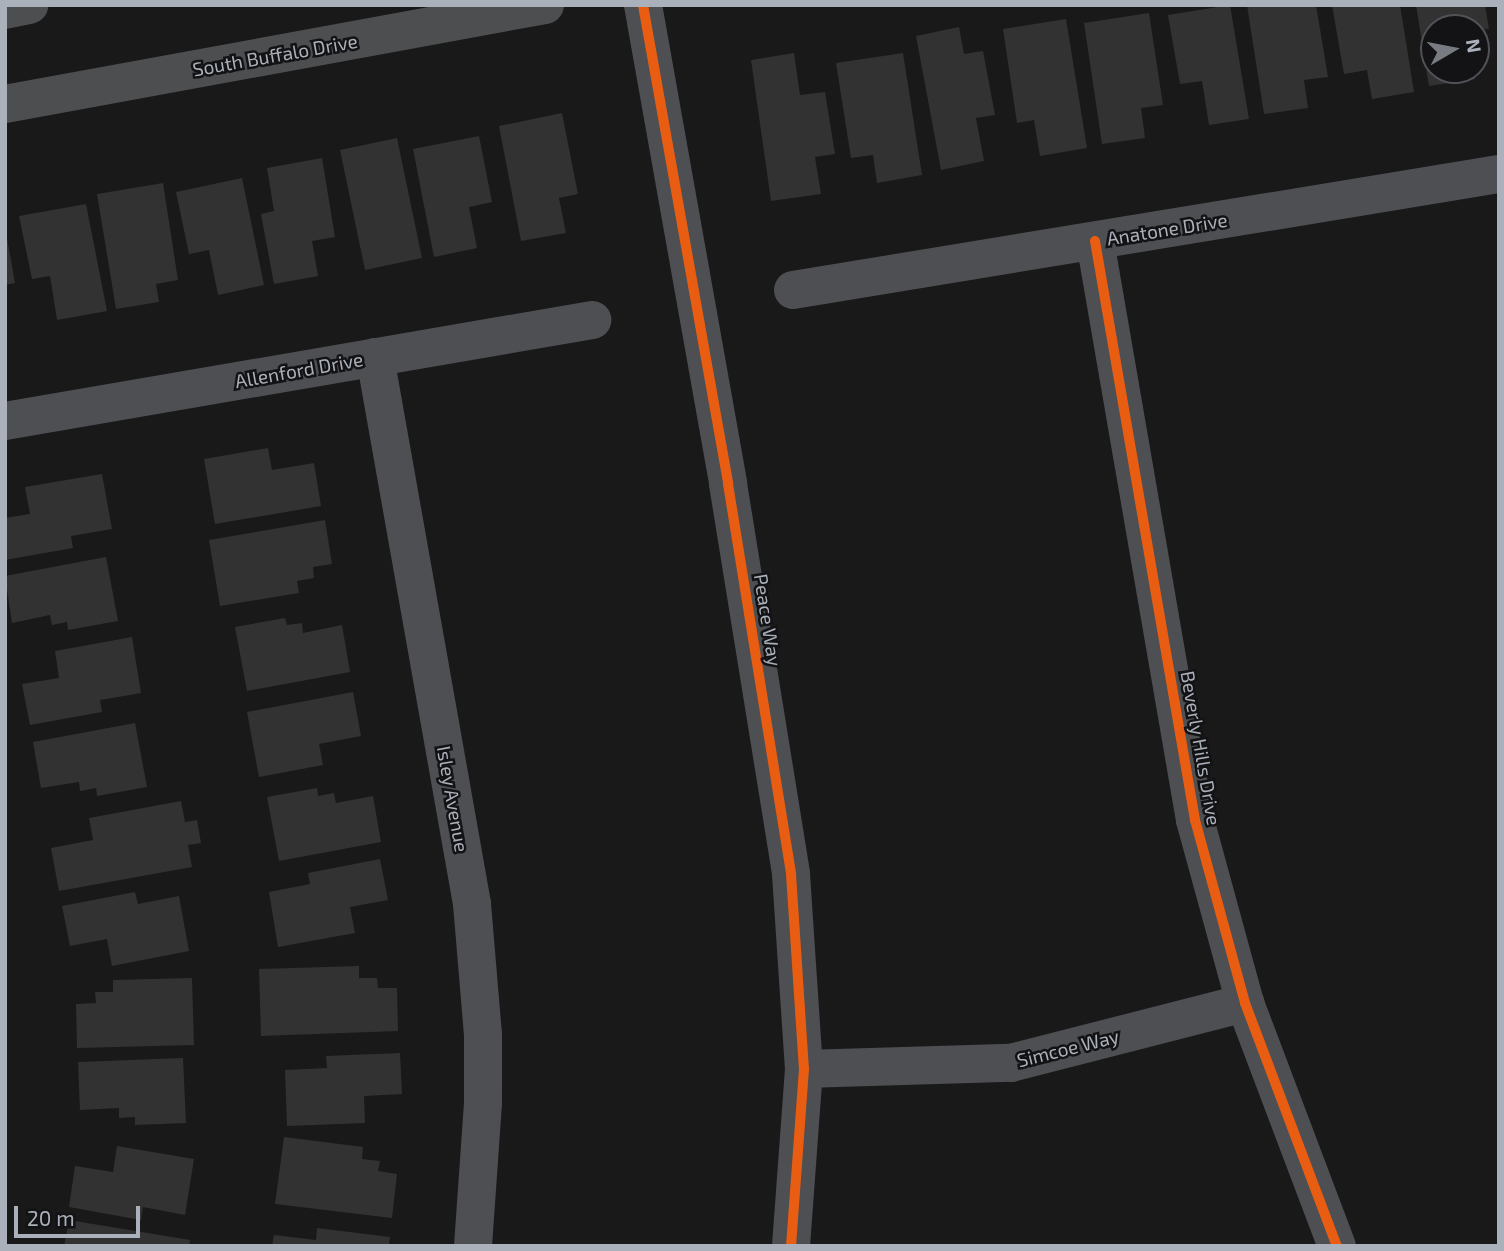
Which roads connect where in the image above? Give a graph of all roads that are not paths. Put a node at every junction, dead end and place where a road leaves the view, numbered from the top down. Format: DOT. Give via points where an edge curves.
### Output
graph roads {
  1 [pos="29,5"];
  2 [pos="545,5"];
  3 [pos="643,5"];
  4 [pos="5,9"];
  5 [pos="5,104"];
  6 [pos="1499,174"];
  7 [pos="1095,241"];
  8 [pos="793,290"];
  9 [pos="592,320"];
  10 [pos="375,357"];
  11 [pos="5,421"];
  12 [pos="1245,1003"];
  13 [pos="804,1069"];
  14 [pos="473,1246"];
  15 [pos="791,1246"];
  16 [pos="1337,1246"];
  1 -- 4 [label="main road"];
  2 -- 5 [label="main road, South Buffalo Drive"];
  3 -- 13 [label="street, Peace Way" via="726,471 791,874"];
  6 -- 7 [label="street, Anatone Drive"];
  7 -- 8 [label="street, Anatone Drive"];
  7 -- 12 [label="street, Beverly Hills Drive" via="1195,820"];
  9 -- 10 [label="street, Allenford Drive"];
  10 -- 11 [label="street, Allenford Drive"];
  10 -- 14 [label="street, Isley Avenue" via="472,904 483,1090"];
  12 -- 13 [label="street, Simcoe Way" via="1011,1063"];
  12 -- 16 [label="street, Beverly Hills Drive"];
  13 -- 15 [label="street, Peace Way"];
}
